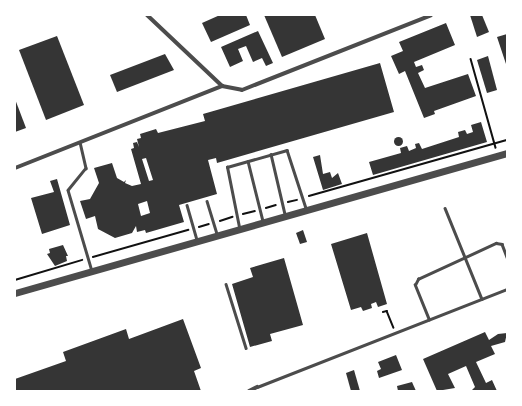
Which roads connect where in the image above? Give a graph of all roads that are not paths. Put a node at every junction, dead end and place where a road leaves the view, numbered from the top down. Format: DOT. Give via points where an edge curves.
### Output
graph roads {
  1 [pos="146,15"];
  2 [pos="431,15"];
  3 [pos="222,86"];
  4 [pos="80,142"];
  5 [pos="507,153"];
  6 [pos="271,154"];
  7 [pos="248,161"];
  8 [pos="15,168"];
  9 [pos="207,201"];
  10 [pos="187,205"];
  11 [pos="445,208"];
  12 [pos="306,209"];
  13 [pos="285,214"];
  14 [pos="263,221"];
  15 [pos="240,227"];
  16 [pos="217,234"];
  17 [pos="197,240"];
  18 [pos="464,256"];
  19 [pos="507,257"];
  20 [pos="92,271"];
  21 [pos="226,284"];
  22 [pos="507,289"];
  23 [pos="15,293"];
  24 [pos="482,299"];
  25 [pos="429,320"];
  26 [pos="246,348"];
  27 [pos="257,387"];
  28 [pos="249,391"];
  1 -- 3 [label="street"];
  2 -- 3 [label="street" via="242,90"];
  3 -- 4 [label="street"];
  4 -- 8 [label="street"];
  4 -- 20 [label="lane" via="86,168 68,190"];
  5 -- 12 [label="street"];
  6 -- 7 [label="lane"];
  6 -- 12 [label="lane" via="287,150"];
  6 -- 13 [label="lane"];
  7 -- 14 [label="lane"];
  7 -- 15 [label="lane" via="227,167"];
  9 -- 16 [label="lane"];
  10 -- 17 [label="lane"];
  11 -- 18 [label="lane"];
  12 -- 13 [label="street"];
  13 -- 14 [label="street"];
  14 -- 15 [label="street"];
  15 -- 16 [label="street"];
  16 -- 17 [label="street"];
  17 -- 20 [label="street"];
  18 -- 19 [label="lane" via="500,242"];
  18 -- 24 [label="lane"];
  18 -- 25 [label="lane" via="416,281"];
  20 -- 23 [label="street"];
  21 -- 26 [label="lane"];
  22 -- 24 [label="lane"];
  24 -- 25 [label="lane"];
  25 -- 27 [label="lane"];
  27 -- 28 [label="street"];
}
